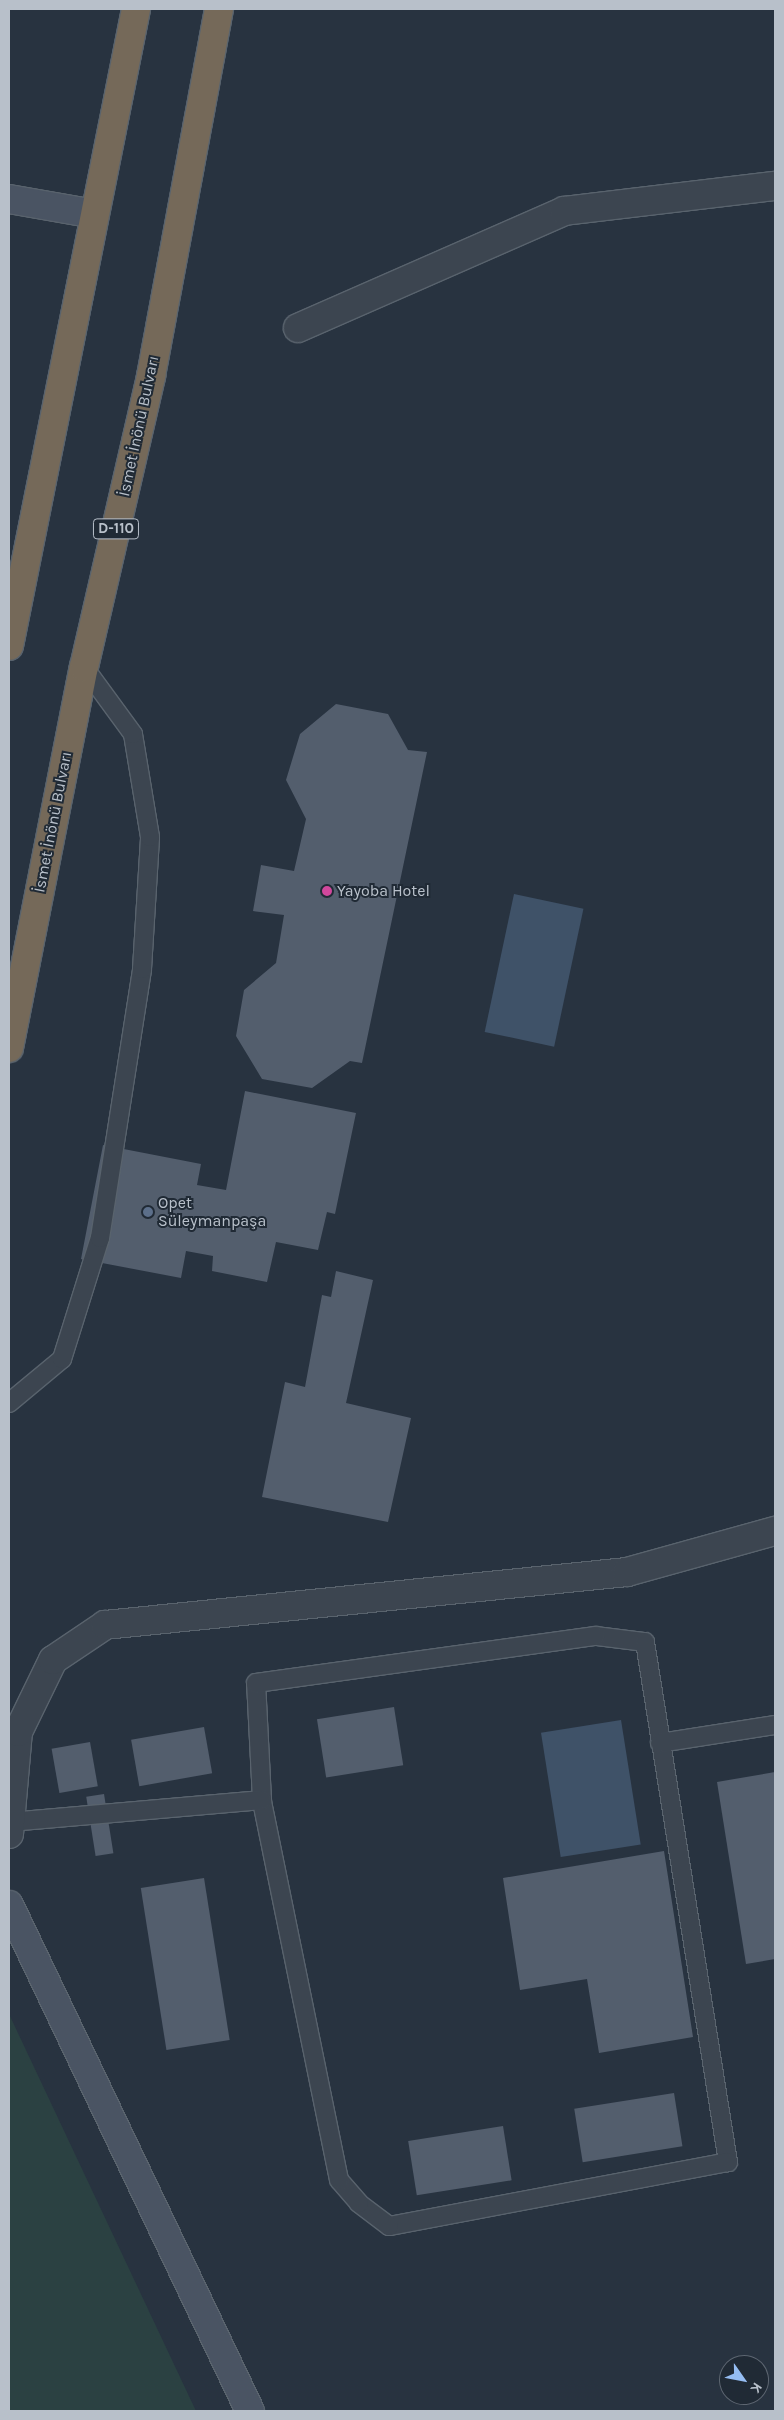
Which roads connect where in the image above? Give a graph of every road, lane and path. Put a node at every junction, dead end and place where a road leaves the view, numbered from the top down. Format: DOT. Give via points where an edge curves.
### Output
graph roads {
  1 [pos="136,9"];
  2 [pos="219,9"];
  3 [pos="775,186"];
  4 [pos="9,199"];
  5 [pos="95,214"];
  6 [pos="298,328"];
  7 [pos="9,646"];
  8 [pos="84,667"];
  9 [pos="9,1048"];
  10 [pos="9,1403"];
  11 [pos="775,1531"];
  12 [pos="775,1724"];
  13 [pos="660,1743"];
  14 [pos="262,1800"];
  15 [pos="9,1828"];
  16 [pos="9,1905"];
  17 [pos="250,2411"];
  1 -- 5 [label="highway"];
  2 -- 8 [label="highway, İsmet İnönü Bulvarı / D-110" via="151,376"];
  3 -- 6 [label="street" via="564,211"];
  4 -- 5 [label="street"];
  5 -- 7 [label="highway"];
  8 -- 9 [label="highway, İsmet İnönü Bulvarı / D-110"];
  8 -- 10 [label="lane" via="132,734 150,836 142,969 100,1238 62,1359"];
  11 -- 15 [label="street" via="626,1572 104,1625 52,1660 18,1732"];
  12 -- 13 [label="lane"];
  13 -- 14 [label="lane" via="644,1642 626,1637 596,1636 256,1683"];
  13 -- 14 [label="lane" via="728,2162 390,2226 358,2203 339,2180"];
  14 -- 15 [label="lane"];
  16 -- 17 [label="street"];
}
